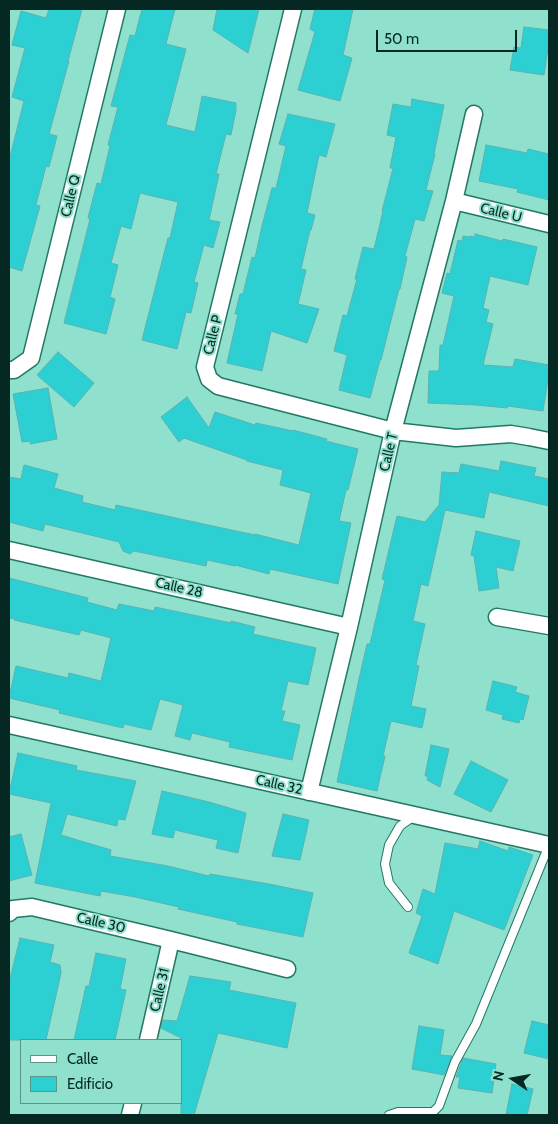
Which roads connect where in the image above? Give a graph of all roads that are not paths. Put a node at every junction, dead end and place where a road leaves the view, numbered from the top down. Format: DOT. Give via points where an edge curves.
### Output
graph roads {
  1 [pos="117,9"];
  2 [pos="293,9"];
  3 [pos="474,114"];
  4 [pos="454,201"];
  5 [pos="549,224"];
  6 [pos="9,370"];
  7 [pos="393,431"];
  8 [pos="549,441"];
  9 [pos="9,550"];
  10 [pos="497,617"];
  11 [pos="549,626"];
  12 [pos="349,627"];
  13 [pos="9,725"];
  14 [pos="309,792"];
  15 [pos="415,815"];
  16 [pos="549,845"];
  17 [pos="408,907"];
  18 [pos="9,913"];
  19 [pos="171,940"];
  20 [pos="287,969"];
  21 [pos="148,1039"];
  22 [pos="389,1115"];
  1 -- 6 [label="street, Calle Q" via="31,358"];
  2 -- 7 [label="street, Calle P" via="205,367 209,379 218,386"];
  3 -- 4 [label="street, Calle T"];
  4 -- 5 [label="street, Calle U"];
  4 -- 7 [label="street, Calle T"];
  7 -- 8 [label="street, Calle P" via="456,438 511,434"];
  7 -- 12 [label="street, Calle T"];
  9 -- 12 [label="street, Calle 28"];
  10 -- 11 [label="street"];
  12 -- 14 [label="street, Calle T"];
  13 -- 14 [label="street, Calle 32"];
  14 -- 15 [label="street, Calle 32"];
  15 -- 16 [label="street, Calle 32"];
  15 -- 17 [label="lane" via="400,826 389,846 385,864 389,883"];
  16 -- 22 [label="lane" via="476,1024 454,1062 439,1106 432,1112"];
  18 -- 19 [label="street, Calle 30" via="13,909 32,907"];
  19 -- 20 [label="street, Calle 30"];
  19 -- 21 [label="street, Calle 31"];
}
